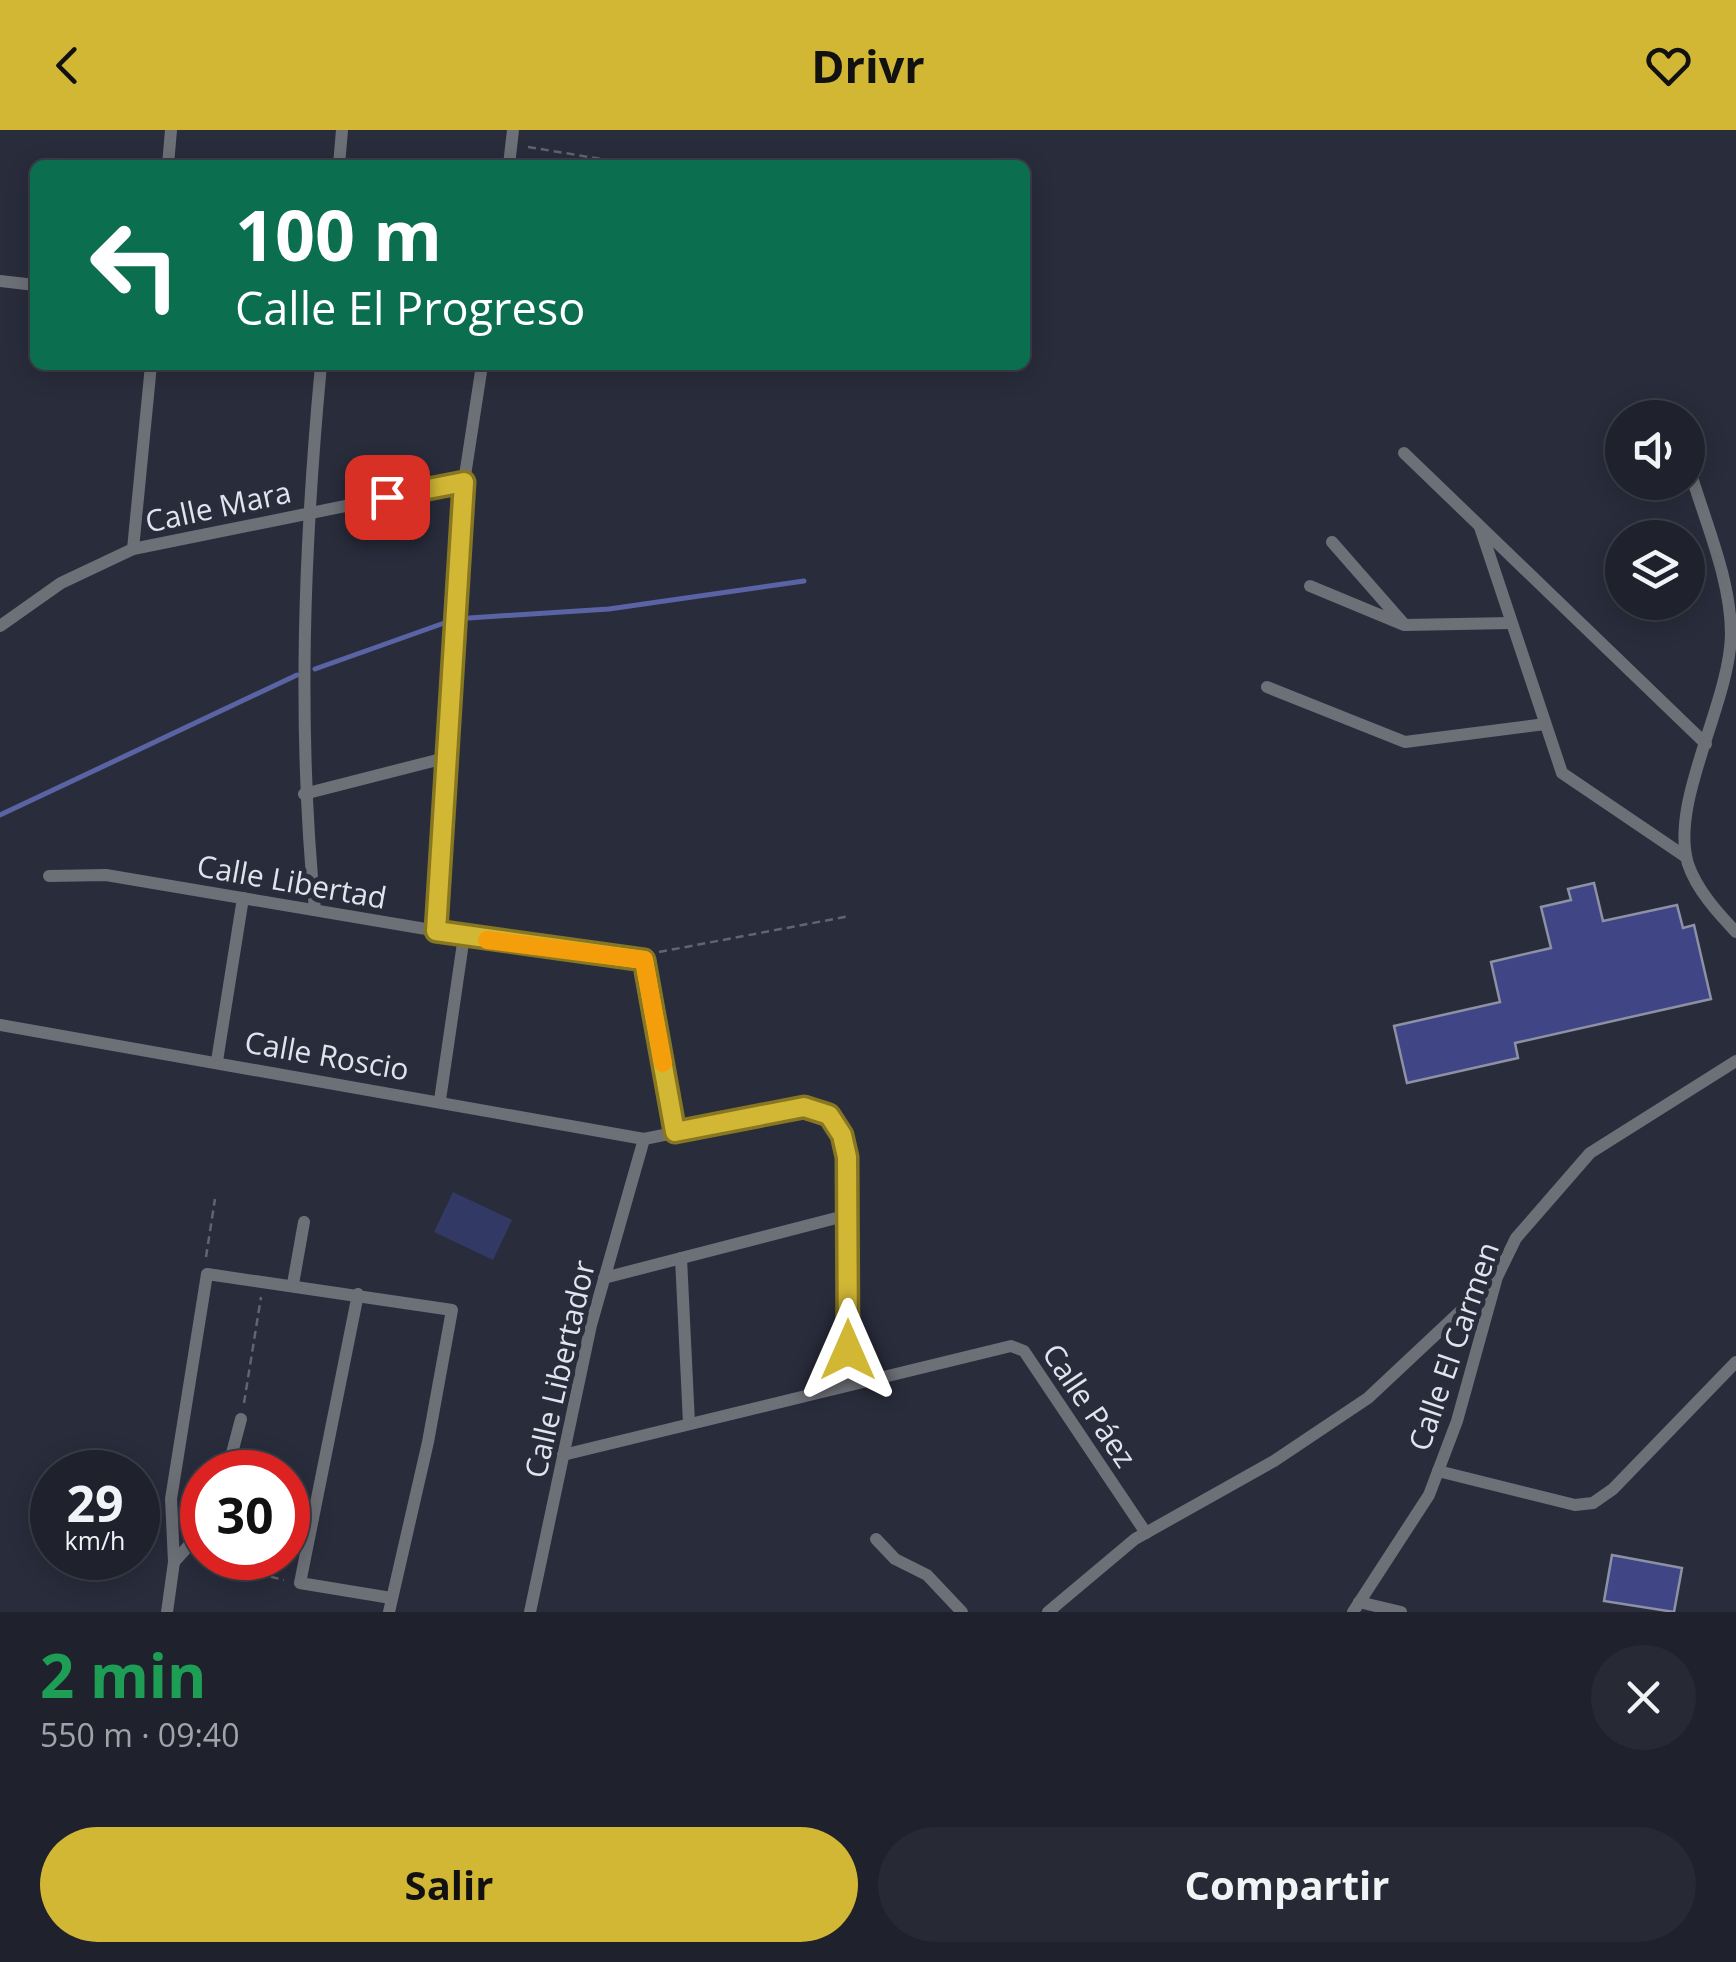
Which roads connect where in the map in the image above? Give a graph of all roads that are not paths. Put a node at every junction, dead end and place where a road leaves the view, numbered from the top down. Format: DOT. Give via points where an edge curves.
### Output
graph roads {
  1 [pos="172,130"];
  2 [pos="342,130"];
  3 [pos="169,160"];
  4 [pos="339,160"];
  5 [pos="0,282"];
  6 [pos="30,284"];
  7 [pos="151,370"];
  8 [pos="321,370"];
  9 [pos="481,370"];
  10 [pos="1404,452"];
  11 [pos="464,482"];
  12 [pos="1698,500"];
  13 [pos="310,512"];
  14 [pos="1479,525"];
  15 [pos="1332,542"];
  16 [pos="133,549"];
  17 [pos="1310,586"];
  18 [pos="1512,624"];
  19 [pos="1404,625"];
  20 [pos="0,626"];
  21 [pos="1268,688"];
  22 [pos="1545,724"];
  23 [pos="1706,744"];
  24 [pos="449,757"];
  25 [pos="304,794"];
  26 [pos="1686,857"];
  27 [pos="49,876"];
  28 [pos="242,898"];
  29 [pos="316,910"];
  30 [pos="436,931"];
  31 [pos="1736,932"];
  32 [pos="464,936"];
  33 [pos="0,1025"];
  34 [pos="217,1061"];
  35 [pos="1736,1061"];
  36 [pos="440,1100"];
  37 [pos="675,1132"];
  38 [pos="644,1139"];
  39 [pos="848,1215"];
  40 [pos="304,1222"];
  41 [pos="681,1258"];
  42 [pos="1497,1277"];
  43 [pos="604,1278"];
  44 [pos="293,1284"];
  45 [pos="358,1294"];
  46 [pos="1736,1362"];
  47 [pos="848,1384"];
  48 [pos="241,1420"];
  49 [pos="689,1424"];
  50 [pos="233,1450"];
  51 [pos="563,1455"];
  52 [pos="1438,1470"];
  53 [pos="1146,1533"];
  54 [pos="876,1539"];
  55 [pos="180,1557"];
  56 [pos="178,1559"];
  57 [pos="390,1605"];
  58 [pos="1356,1607"];
  59 [pos="168,1612"];
  60 [pos="530,1612"];
  61 [pos="962,1612"];
  62 [pos="1048,1612"];
  63 [pos="1400,1612"];
  1 -- 3 [label="street"];
  2 -- 4 [label="street"];
  5 -- 6 [label="street"];
  7 -- 16 [label="street"];
  8 -- 13 [label="street"];
  9 -- 11 [label="street"];
  10 -- 14 [label="street"];
  11 -- 13 [label="street, Calle Mara"];
  11 -- 24 [label="street"];
  12 -- 23 [label="street" via="1730,616 1726,679"];
  13 -- 16 [label="street, Calle Mara"];
  13 -- 25 [label="street"];
  14 -- 18 [label="street"];
  14 -- 23 [label="street"];
  15 -- 19 [label="street"];
  16 -- 20 [label="street, Calle Mara" via="61,583"];
  17 -- 19 [label="street"];
  18 -- 19 [label="street"];
  18 -- 22 [label="street"];
  21 -- 22 [label="street" via="1404,742"];
  22 -- 26 [label="street" via="1564,776"];
  23 -- 26 [label="street" via="1685,829"];
  24 -- 25 [label="street"];
  24 -- 30 [label="street"];
  25 -- 29 [label="street"];
  26 -- 31 [label="street" via="1709,901"];
  27 -- 28 [label="street, Calle Libertad" via="106,875"];
  28 -- 29 [label="street, Calle Libertad"];
  28 -- 34 [label="street"];
  29 -- 30 [label="street, Calle Libertad"];
  30 -- 32 [label="street, Calle Libertad"];
  32 -- 36 [label="street"];
  32 -- 37 [label="street, Calle Libertad" via="644,960"];
  33 -- 34 [label="street, Calle Roscio"];
  34 -- 36 [label="street, Calle Roscio"];
  35 -- 42 [label="street, Calle El Carmen" via="1574,1166 1516,1238"];
  36 -- 38 [label="street, Calle Roscio"];
  37 -- 38 [label="street"];
  37 -- 39 [label="street" via="804,1107 821,1110 846,1146"];
  38 -- 43 [label="street, Calle Libertador"];
  39 -- 41 [label="street"];
  39 -- 47 [label="street"];
  40 -- 44 [label="street"];
  41 -- 43 [label="street"];
  41 -- 49 [label="street"];
  42 -- 52 [label="street, Calle El Carmen"];
  42 -- 53 [label="street" via="1339,1420"];
  43 -- 51 [label="street, Calle Libertador"];
  44 -- 45 [label="street"];
  44 -- 56 [label="street" via="207,1274 171,1499"];
  45 -- 57 [label="street" via="300,1583"];
  45 -- 57 [label="street" via="452,1310"];
  46 -- 52 [label="street" via="1593,1504 1568,1504"];
  47 -- 49 [label="street, Calle Páez"];
  47 -- 53 [label="street, Calle Páez" via="1002,1346 1019,1348"];
  48 -- 50 [label="street"];
  49 -- 51 [label="street, Calle Páez"];
  51 -- 60 [label="street, Calle Libertador"];
  52 -- 58 [label="street, Calle El Carmen" via="1419,1512"];
  53 -- 62 [label="street"];
  54 -- 61 [label="street" via="894,1559 927,1575"];
  55 -- 56 [label="street"];
  56 -- 59 [label="street"];
  58 -- 63 [label="street"];
}
